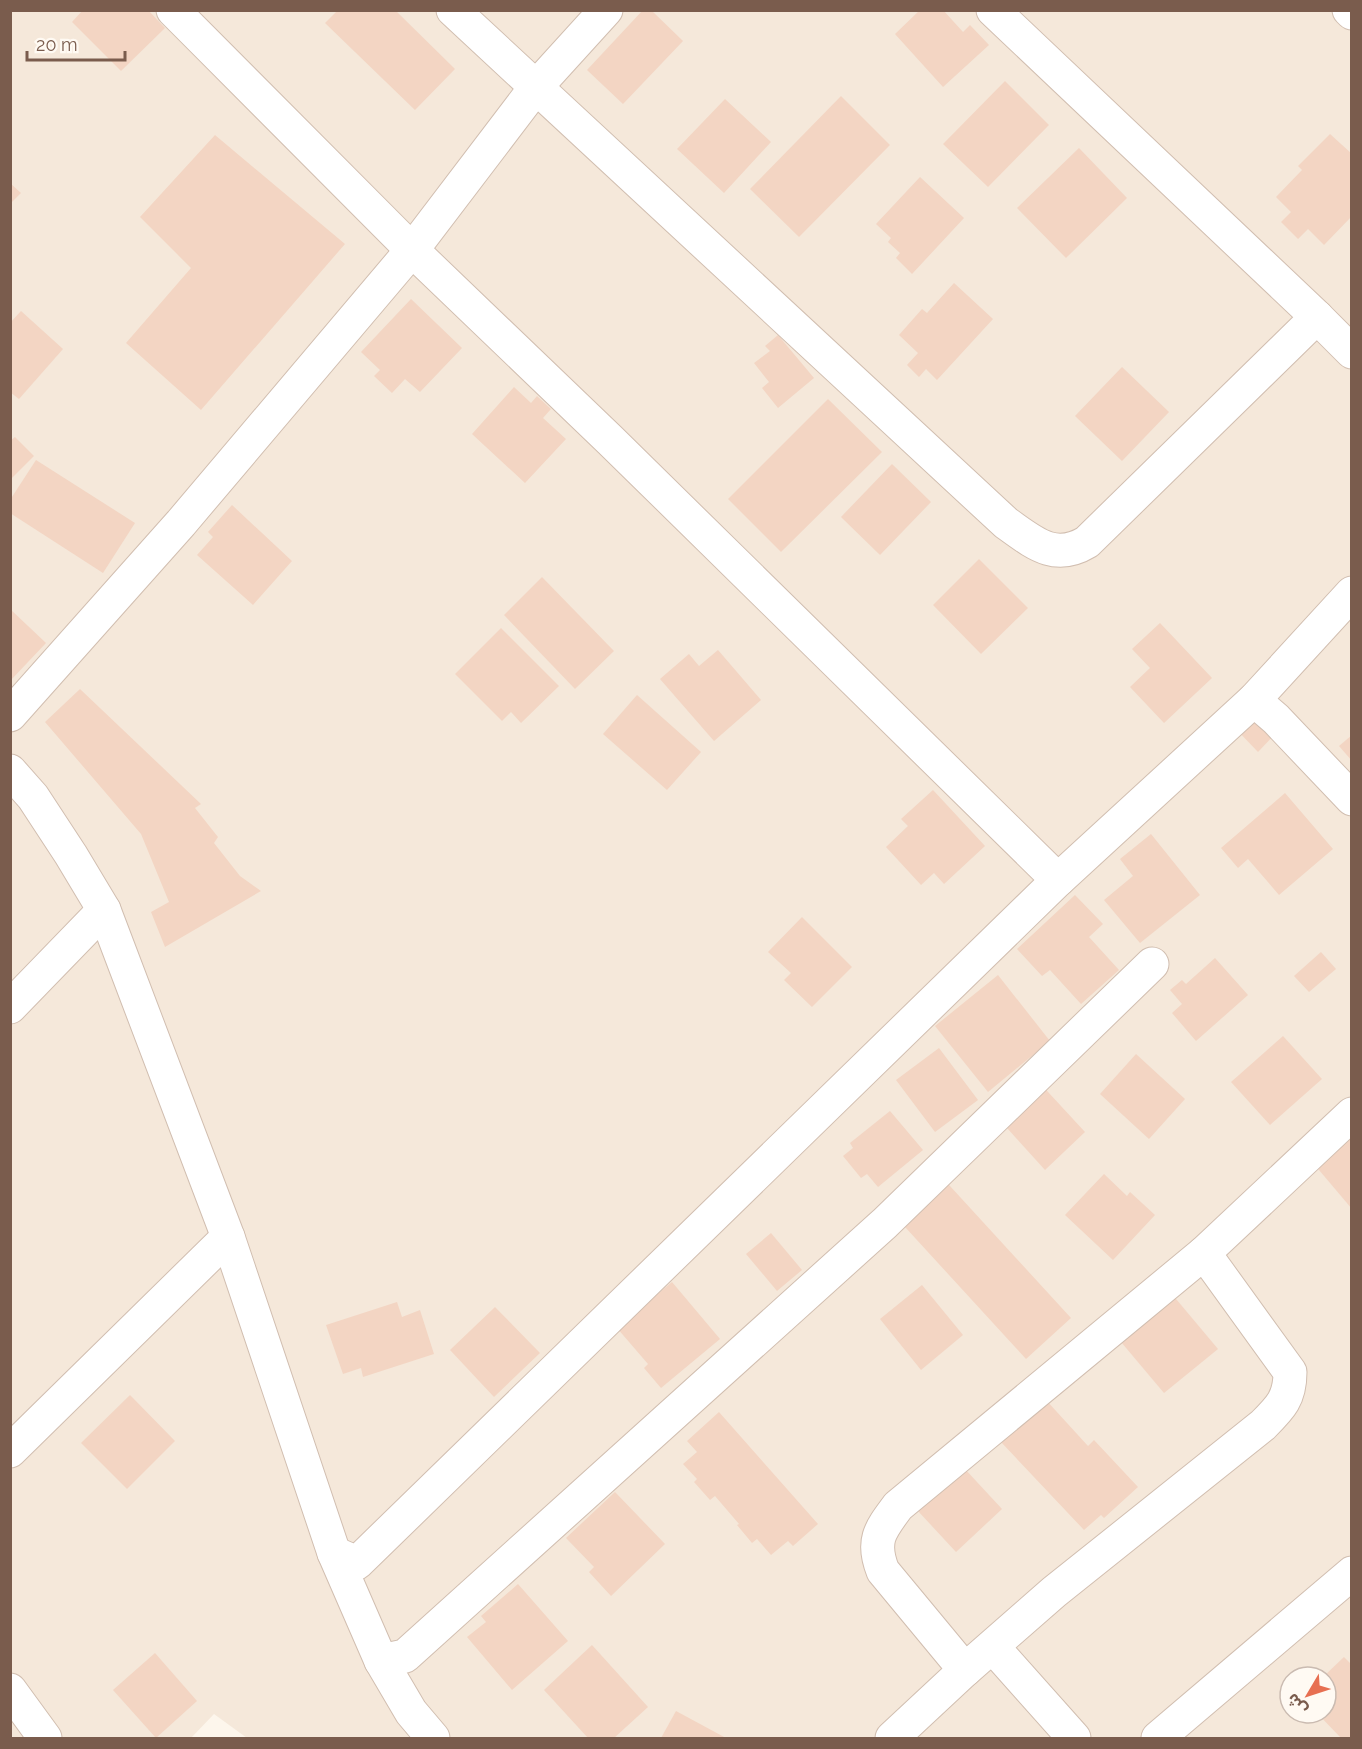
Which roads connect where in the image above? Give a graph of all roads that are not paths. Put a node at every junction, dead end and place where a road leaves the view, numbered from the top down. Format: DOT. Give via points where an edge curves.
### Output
graph roads {
  1 [pos="173,10"];
  2 [pos="453,10"];
  3 [pos="606,10"];
  4 [pos="993,10"];
  5 [pos="536,87"];
  6 [pos="412,250"];
  7 [pos="1317,317"];
  8 [pos="1352,352"];
  9 [pos="1352,593"];
  10 [pos="1254,700"];
  11 [pos="10,715"];
  12 [pos="10,771"];
  13 [pos="1352,799"];
  14 [pos="1058,880"];
  15 [pos="104,910"];
  16 [pos="1152,964"];
  17 [pos="10,1007"];
  18 [pos="1352,1114"];
  19 [pos="228,1236"];
  20 [pos="1204,1253"];
  21 [pos="10,1451"];
  22 [pos="334,1553"];
  23 [pos="1352,1572"];
  24 [pos="993,1647"];
  25 [pos="381,1661"];
  26 [pos="965,1670"];
  27 [pos="10,1690"];
  28 [pos="45,1738"];
  29 [pos="433,1738"];
  30 [pos="892,1738"];
  31 [pos="1074,1738"];
  32 [pos="1158,1738"];
  1 -- 6 [label="street"];
  2 -- 5 [label="street"];
  3 -- 5 [label="street"];
  4 -- 7 [label="street"];
  5 -- 6 [label="street"];
  5 -- 7 [label="street" via="1006,523 1032,541 1058,552 1086,542"];
  6 -- 11 [label="street" via="189,514"];
  6 -- 14 [label="street"];
  7 -- 8 [label="street"];
  9 -- 10 [label="street"];
  10 -- 13 [label="street"];
  10 -- 14 [label="street"];
  12 -- 15 [label="street" via="33,797"];
  14 -- 22 [label="street" via="357,1563"];
  15 -- 17 [label="street"];
  15 -- 19 [label="street"];
  16 -- 25 [label="street" via="885,1223 405,1656"];
  18 -- 20 [label="street"];
  19 -- 21 [label="street"];
  19 -- 22 [label="street"];
  20 -- 24 [label="street" via="1290,1372 1290,1389 1263,1425 1054,1592"];
  20 -- 26 [label="street" via="898,1506 883,1525 876,1543 883,1571"];
  22 -- 25 [label="street"];
  23 -- 32 [label="street"];
  24 -- 26 [label="street"];
  24 -- 31 [label="street"];
  25 -- 29 [label="street" via="411,1712"];
  26 -- 30 [label="street"];
  27 -- 28 [label="street"];
}
